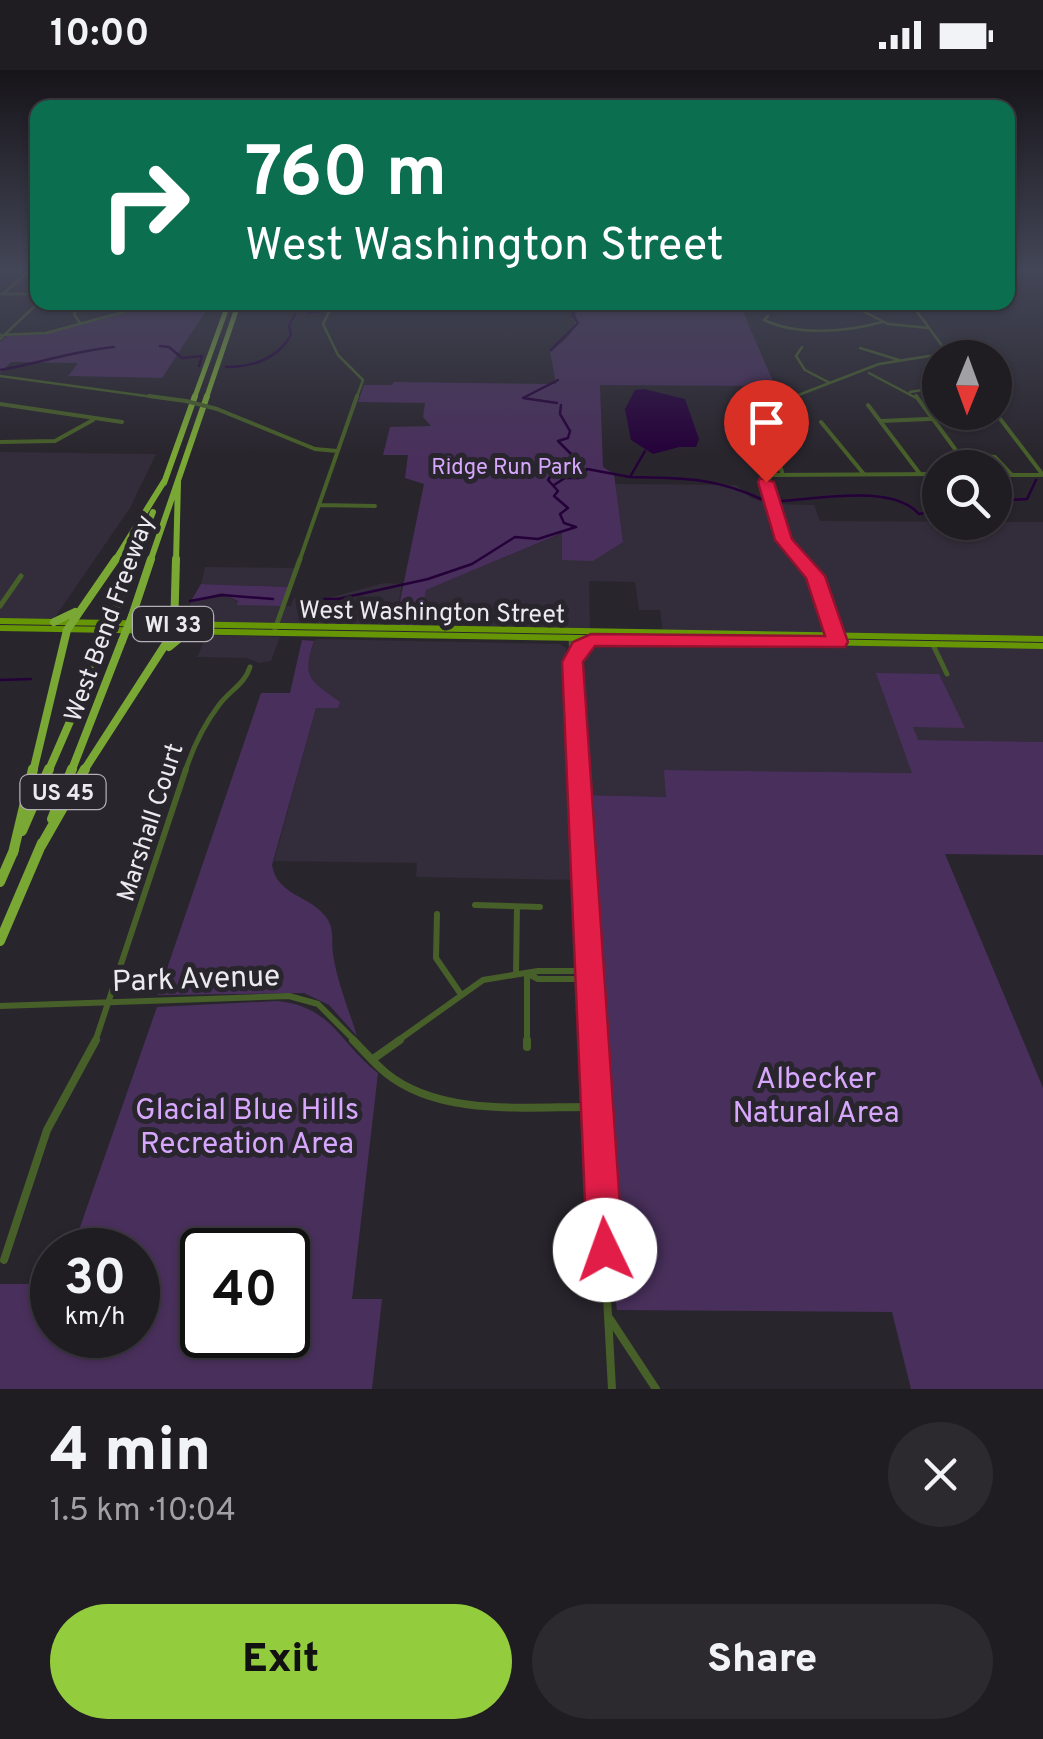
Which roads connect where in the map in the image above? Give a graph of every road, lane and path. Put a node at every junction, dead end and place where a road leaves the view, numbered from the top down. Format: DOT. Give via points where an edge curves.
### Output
graph roads {
  1 [pos="51,332"];
  2 [pos="218,332"];
  3 [pos="229,332"];
  4 [pos="327,332"];
  5 [pos="2,336"];
  6 [pos="802,347"];
  7 [pos="860,348"];
  8 [pos="922,358"];
  9 [pos="899,360"];
  10 [pos="866,372"];
  11 [pos="0,376"];
  12 [pos="831,383"];
  13 [pos="922,390"];
  14 [pos="910,392"];
  15 [pos="0,404"];
  16 [pos="868,405"];
  17 [pos="922,407"];
  18 [pos="96,418"];
  19 [pos="922,420"];
  20 [pos="881,421"];
  21 [pos="122,422"];
  22 [pos="821,422"];
  23 [pos="1009,430"];
  24 [pos="26,437"];
  25 [pos="0,442"];
  26 [pos="20,442"];
  27 [pos="338,451"];
  28 [pos="782,472"];
  29 [pos="863,473"];
  30 [pos="920,474"];
  31 [pos="1012,475"];
  32 [pos="1043,475"];
  33 [pos="165,480"];
  34 [pos="178,482"];
  35 [pos="318,506"];
  36 [pos="375,506"];
  37 [pos="22,576"];
  38 [pos="0,606"];
  39 [pos="78,610"];
  40 [pos="115,613"];
  41 [pos="54,622"];
  42 [pos="0,625"];
  43 [pos="69,626"];
  44 [pos="174,628"];
  45 [pos="274,631"];
  46 [pos="201,632"];
  47 [pos="571,636"];
  48 [pos="836,639"];
  49 [pos="591,640"];
  50 [pos="932,641"];
  51 [pos="1043,643"];
  52 [pos="160,655"];
  53 [pos="573,662"];
  54 [pos="250,667"];
  55 [pos="947,674"];
  56 [pos="41,846"];
  57 [pos="13,853"];
  58 [pos="0,882"];
  59 [pos="475,906"];
  60 [pos="517,907"];
  61 [pos="540,907"];
  62 [pos="437,914"];
  63 [pos="0,941"];
  64 [pos="516,974"];
  65 [pos="527,974"];
  66 [pos="589,975"];
  67 [pos="460,993"];
  68 [pos="109,1003"];
  69 [pos="0,1006"];
  70 [pos="527,1047"];
  71 [pos="372,1059"];
  72 [pos="597,1106"];
  73 [pos="4,1260"];
  74 [pos="608,1316"];
  75 [pos="612,1389"];
  76 [pos="656,1389"];
  1 -- 5 [label="street"];
  2 -- 33 [label="highway, West Bend Freeway / US 45"];
  3 -- 34 [label="highway, West Bend Freeway / US 45"];
  4 -- 27 [label="street" via="363,380"];
  6 -- 12 [label="street" via="796,356 800,366"];
  7 -- 9 [label="street"];
  8 -- 9 [label="street"];
  9 -- 10 [label="street"];
  10 -- 12 [label="street"];
  10 -- 14 [label="street"];
  11 -- 27 [label="street, bridge" via="186,402 315,449"];
  12 -- 28 [label="street" via="762,412"];
  13 -- 14 [label="street"];
  14 -- 17 [label="street"];
  15 -- 18 [label="street"];
  16 -- 20 [label="street"];
  18 -- 21 [label="street"];
  18 -- 26 [label="street" via="67,437"];
  19 -- 20 [label="street"];
  20 -- 30 [label="street"];
  22 -- 29 [label="street"];
  23 -- 32 [label="street"];
  24 -- 26 [label="street"];
  25 -- 26 [label="street"];
  27 -- 35 [label="street"];
  28 -- 29 [label="street"];
  28 -- 48 [label="street" via="766,482 784,540 816,576"];
  29 -- 30 [label="street"];
  31 -- 32 [label="street"];
  33 -- 39 [label="highway"];
  33 -- 40 [label="highway, West Bend Freeway / US 45"];
  34 -- 44 [label="highway"];
  34 -- 56 [label="highway, West Bend Freeway / US 45, bridge"];
  35 -- 36 [label="street"];
  35 -- 45 [label="street"];
  37 -- 38 [label="street"];
  39 -- 41 [label="highway"];
  39 -- 43 [label="highway"];
  40 -- 57 [label="highway, West Bend Freeway / US 45, bridge"];
  41 -- 42 [label="main road, West Washington Street / WI 33"];
  41 -- 43 [label="main road, West Washington Street / WI 33"];
  42 -- 43 [label="main road, West Washington Street / WI 33"];
  43 -- 44 [label="main road, West Washington Street / WI 33"];
  43 -- 57 [label="highway"];
  44 -- 45 [label="main road, West Washington Street / WI 33"];
  44 -- 46 [label="main road, West Washington Street / WI 33"];
  44 -- 52 [label="highway"];
  45 -- 46 [label="main road, West Washington Street / WI 33"];
  45 -- 47 [label="main road, West Washington Street / WI 33"];
  46 -- 52 [label="highway" via="180,638"];
  47 -- 48 [label="main road, West Washington Street / WI 33"];
  47 -- 49 [label="main road, West Washington Street / WI 33"];
  47 -- 53 [label="street"];
  48 -- 49 [label="main road, West Washington Street / WI 33"];
  48 -- 50 [label="main road, West Washington Street / WI 33"];
  49 -- 53 [label="street"];
  50 -- 51 [label="main road, West Washington Street / WI 33"];
  50 -- 55 [label="street"];
  52 -- 56 [label="highway"];
  53 -- 66 [label="street"];
  54 -- 68 [label="street, Marshall Court" via="194,744"];
  56 -- 63 [label="highway, West Bend Freeway / US 45"];
  57 -- 58 [label="highway, West Bend Freeway / US 45"];
  59 -- 60 [label="street"];
  60 -- 61 [label="street"];
  60 -- 64 [label="street"];
  62 -- 67 [label="street" via="434,958"];
  64 -- 65 [label="street"];
  64 -- 67 [label="street"];
  65 -- 66 [label="street"];
  65 -- 70 [label="street"];
  66 -- 72 [label="street"];
  67 -- 71 [label="street"];
  68 -- 69 [label="street, Park Avenue"];
  68 -- 71 [label="street, Park Avenue" via="289,996 318,1004"];
  68 -- 73 [label="street, Marshall Court" via="96,1043 47,1130"];
  71 -- 72 [label="street, Park Avenue" via="410,1088 462,1104"];
  72 -- 74 [label="street"];
  74 -- 75 [label="street"];
  74 -- 76 [label="street"];
}
